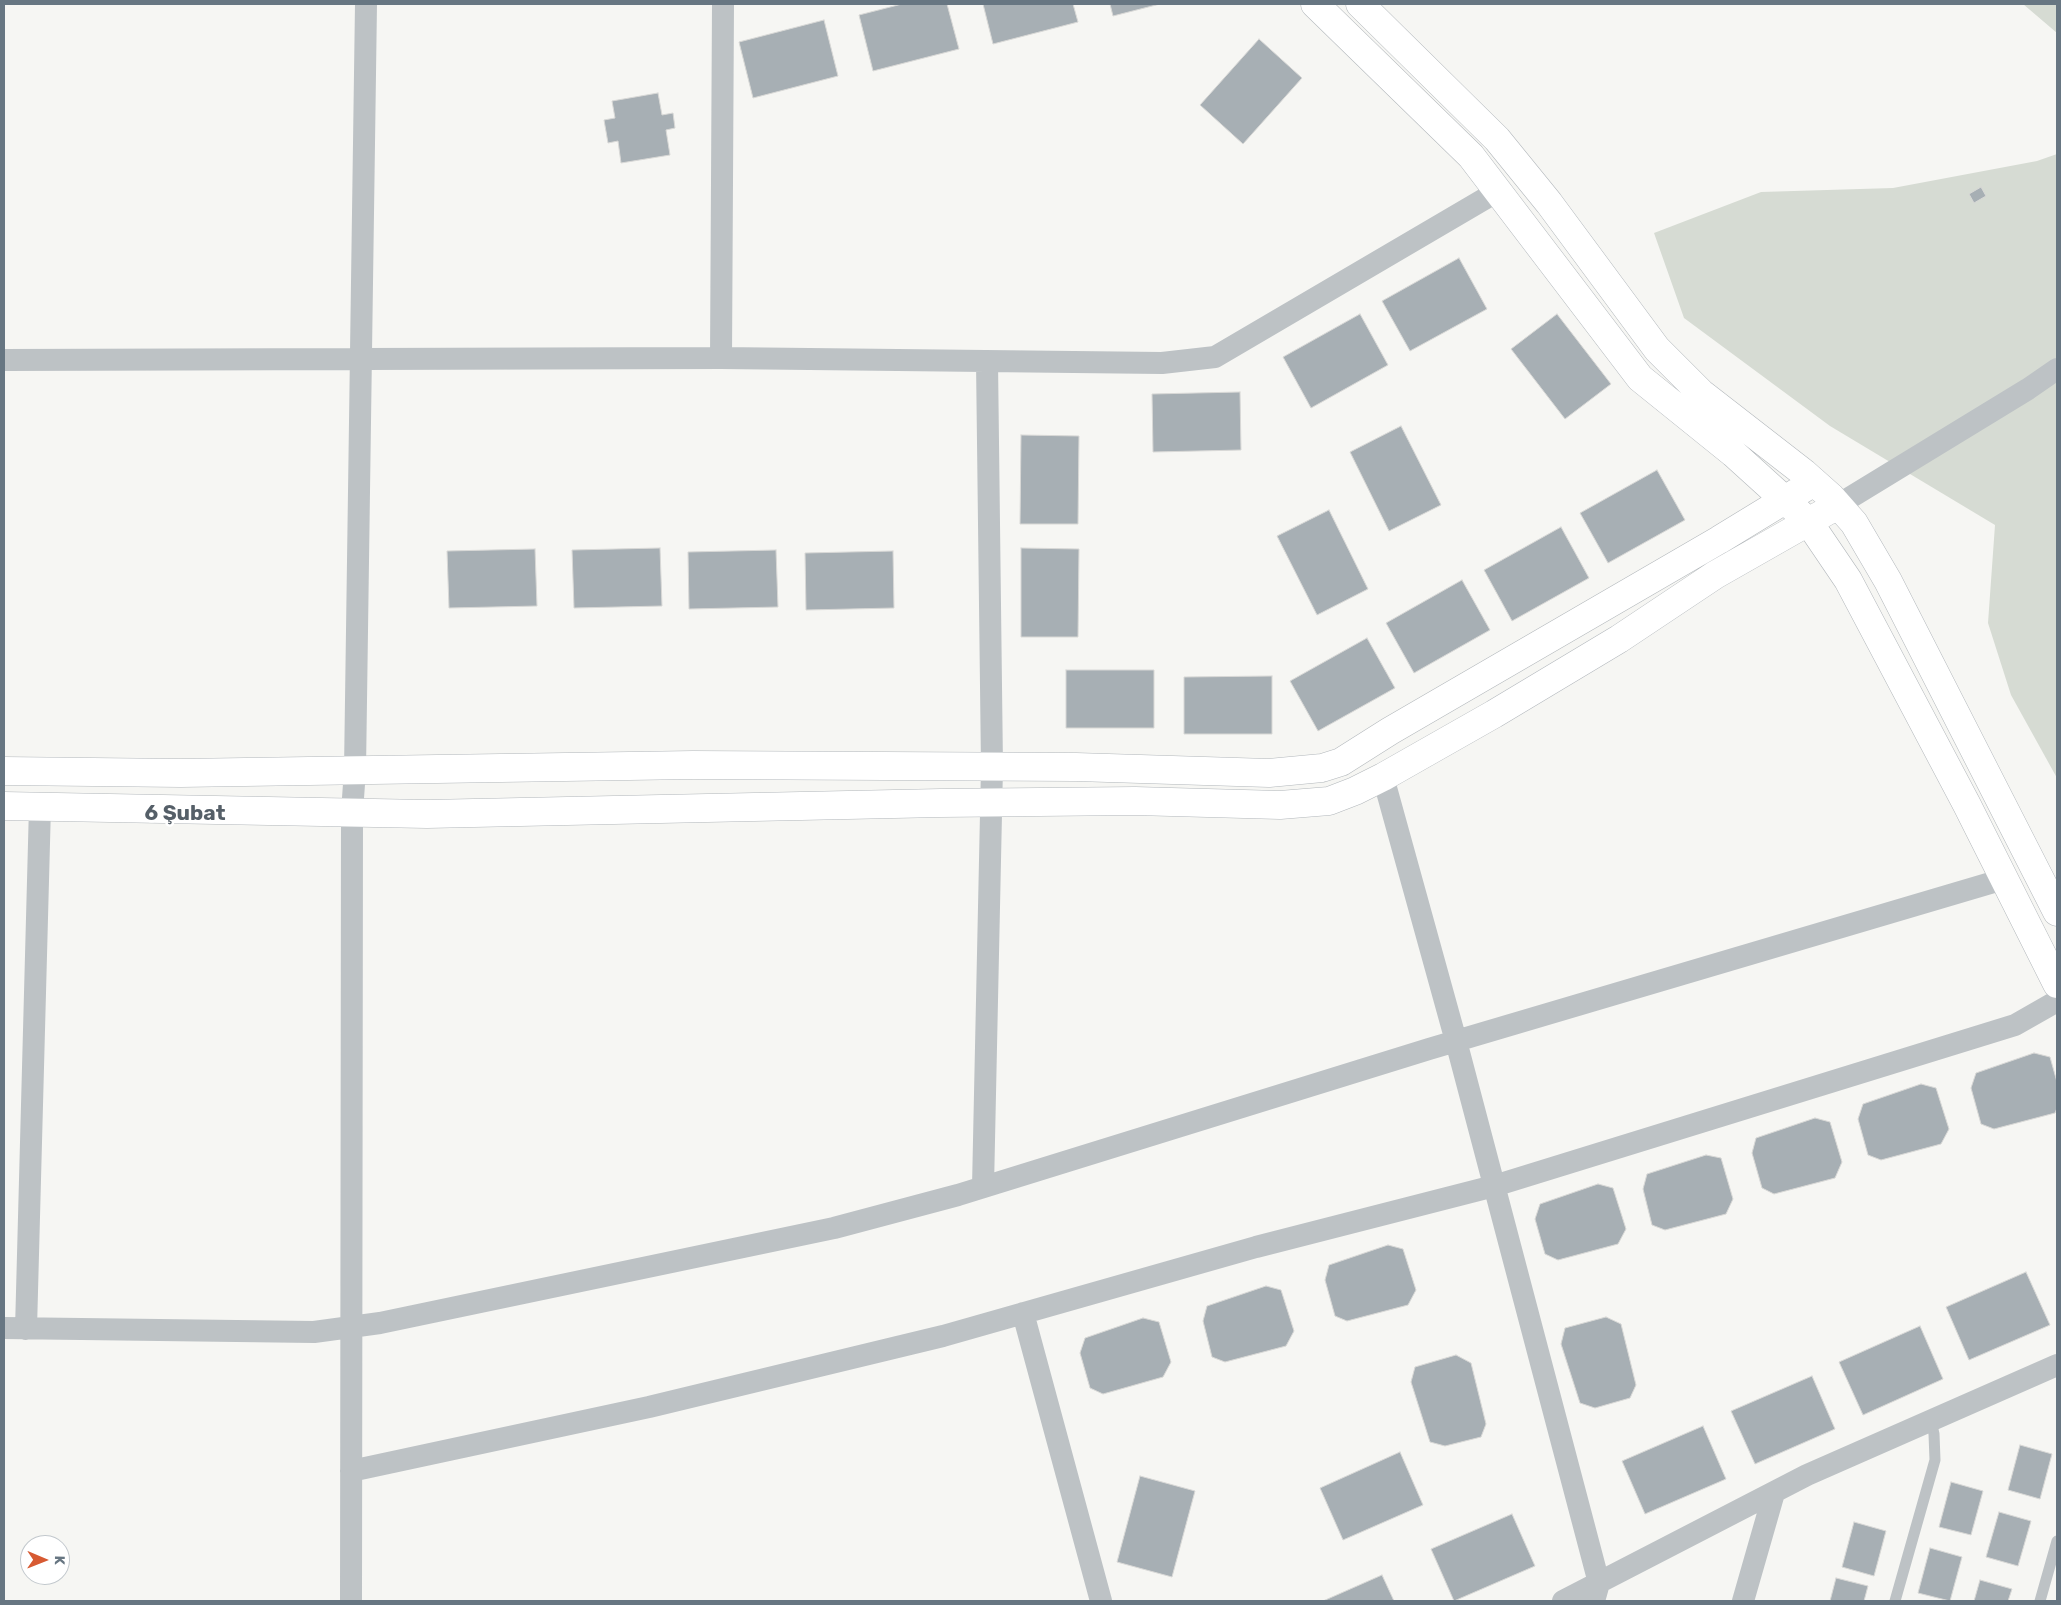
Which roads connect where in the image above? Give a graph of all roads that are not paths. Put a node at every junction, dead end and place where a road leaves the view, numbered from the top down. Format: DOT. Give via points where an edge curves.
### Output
graph roads {
  1 [pos="366,4"];
  2 [pos="723,4"];
  3 [pos="1315,4"];
  4 [pos="1360,4"];
  5 [pos="1498,191"];
  6 [pos="721,358"];
  7 [pos="361,359"];
  8 [pos="4,360"];
  9 [pos="987,361"];
  10 [pos="2057,369"];
  11 [pos="1814,482"];
  12 [pos="1783,501"];
  13 [pos="1838,505"];
  14 [pos="1808,521"];
  15 [pos="992,767"];
  16 [pos="355,770"];
  17 [pos="4,771"];
  18 [pos="1384,777"];
  19 [pos="990,803"];
  20 [pos="4,806"];
  21 [pos="40,806"];
  22 [pos="352,812"];
  23 [pos="2004,879"];
  24 [pos="2057,912"];
  25 [pos="2057,984"];
  26 [pos="2057,1001"];
  27 [pos="1456,1041"];
  28 [pos="1494,1186"];
  29 [pos="983,1187"];
  30 [pos="1023,1313"];
  31 [pos="352,1327"];
  32 [pos="4,1328"];
  33 [pos="26,1329"];
  34 [pos="2057,1365"];
  35 [pos="1931,1421"];
  36 [pos="351,1471"];
  37 [pos="1774,1493"];
  38 [pos="2057,1541"];
  39 [pos="1596,1592"];
  40 [pos="351,1601"];
  41 [pos="1101,1601"];
  42 [pos="1564,1601"];
  43 [pos="1743,1601"];
  44 [pos="1895,1601"];
  45 [pos="2040,1601"];
  1 -- 7 [label="street"];
  2 -- 6 [label="street"];
  3 -- 5 [label="street" via="1470,156"];
  4 -- 11 [label="street" via="1497,139 1549,202 1657,349 1701,393"];
  5 -- 9 [label="street" via="1215,357 1162,363"];
  5 -- 12 [label="street" via="1640,378 1733,453"];
  6 -- 7 [label="street"];
  6 -- 9 [label="street"];
  7 -- 8 [label="street"];
  7 -- 16 [label="street"];
  9 -- 15 [label="street"];
  10 -- 13 [label="street"];
  11 -- 12 [label="street"];
  11 -- 13 [label="street"];
  12 -- 14 [label="street"];
  12 -- 15 [label="street" via="1341,762 1322,768 1269,772"];
  13 -- 14 [label="street"];
  13 -- 24 [label="street" via="1854,523 1888,581"];
  14 -- 18 [label="street" via="1715,575 1619,639"];
  14 -- 23 [label="street" via="1848,580"];
  15 -- 16 [label="street" via="693,765"];
  15 -- 19 [label="street"];
  16 -- 17 [label="street" via="181,773"];
  16 -- 22 [label="street"];
  18 -- 19 [label="street" via="1328,801 1280,804"];
  18 -- 27 [label="street"];
  19 -- 22 [label="street"];
  19 -- 29 [label="street"];
  20 -- 21 [label="street"];
  21 -- 22 [label="street"];
  21 -- 33 [label="street"];
  22 -- 31 [label="street"];
  23 -- 25 [label="street"];
  23 -- 27 [label="street"];
  26 -- 28 [label="street" via="2015,1025"];
  27 -- 28 [label="street"];
  27 -- 29 [label="street"];
  28 -- 30 [label="street" via="1256,1247"];
  28 -- 39 [label="street"];
  29 -- 31 [label="street" via="834,1228"];
  30 -- 36 [label="street" via="943,1336 649,1406"];
  30 -- 41 [label="street"];
  31 -- 33 [label="street" via="314,1332"];
  31 -- 36 [label="street"];
  32 -- 33 [label="street"];
  34 -- 35 [label="street"];
  35 -- 37 [label="street"];
  35 -- 44 [label="lane" via="1935,1460"];
  36 -- 40 [label="street"];
  37 -- 39 [label="street"];
  37 -- 43 [label="street"];
  38 -- 45 [label="lane"];
  39 -- 42 [label="street"];
}
